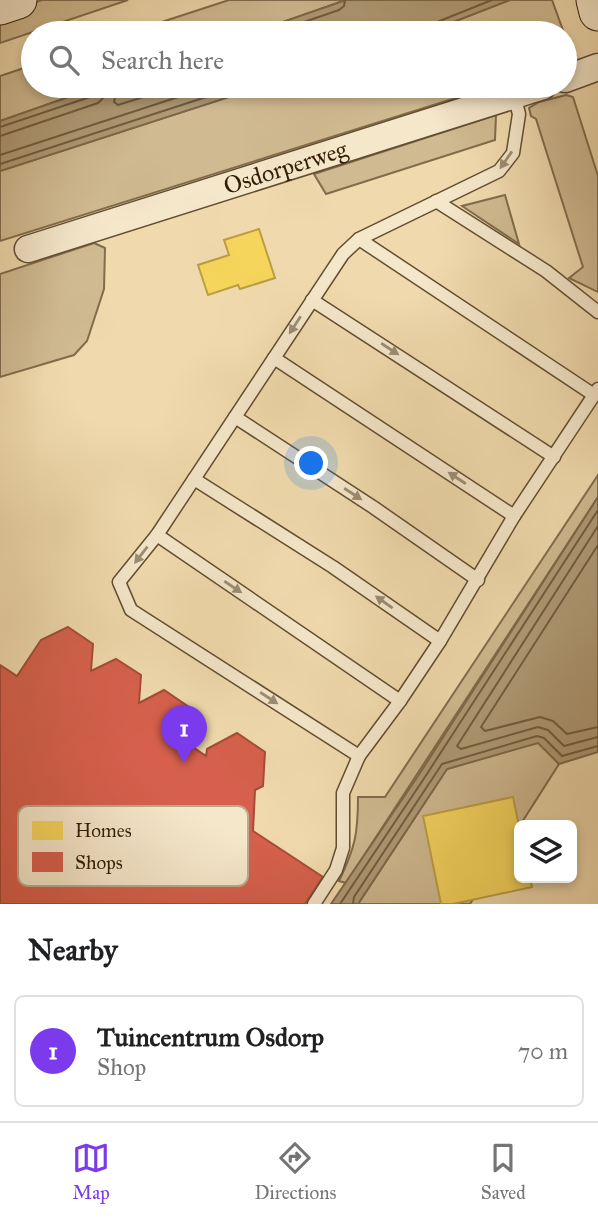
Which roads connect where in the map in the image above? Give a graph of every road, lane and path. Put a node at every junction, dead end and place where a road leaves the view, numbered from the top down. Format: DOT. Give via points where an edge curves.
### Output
graph roads {
  1 [pos="18,0"];
  2 [pos="595,0"];
  3 [pos="0,6"];
  4 [pos="598,12"];
  5 [pos="598,67"];
  6 [pos="577,75"];
  7 [pos="508,98"];
  8 [pos="515,98"];
  9 [pos="436,201"];
  10 [pos="359,239"];
  11 [pos="28,249"];
  12 [pos="312,299"];
  13 [pos="598,312"];
  14 [pos="274,358"];
  15 [pos="596,392"];
  16 [pos="234,417"];
  17 [pos="554,457"];
  18 [pos="194,479"];
  19 [pos="514,516"];
  20 [pos="157,535"];
  21 [pos="478,579"];
  22 [pos="440,641"];
  23 [pos="400,701"];
  24 [pos="359,756"];
  25 [pos="314,904"];
  1 -- 3 [label="main road"];
  2 -- 4 [label="main road"];
  5 -- 6 [label="street"];
  7 -- 11 [label="street, Osdorperweg"];
  8 -- 9 [label="lane, one-way" via="519,114 513,153 499,171"];
  9 -- 10 [label="lane"];
  9 -- 13 [label="lane" via="546,271"];
  10 -- 12 [label="lane"];
  10 -- 15 [label="lane"];
  12 -- 14 [label="lane, one-way"];
  12 -- 17 [label="lane, one-way"];
  14 -- 16 [label="lane"];
  19 -- 14 [label="lane, one-way"];
  15 -- 17 [label="lane"];
  16 -- 18 [label="lane"];
  16 -- 21 [label="lane, one-way"];
  17 -- 19 [label="lane"];
  18 -- 20 [label="lane"];
  22 -- 18 [label="lane, one-way"];
  19 -- 21 [label="lane"];
  20 -- 23 [label="lane, one-way"];
  20 -- 24 [label="lane, one-way" via="120,582 131,610"];
  21 -- 22 [label="lane"];
  22 -- 23 [label="lane"];
  23 -- 24 [label="lane"];
  24 -- 25 [label="lane" via="343,793 343,848 336,870"];
}
